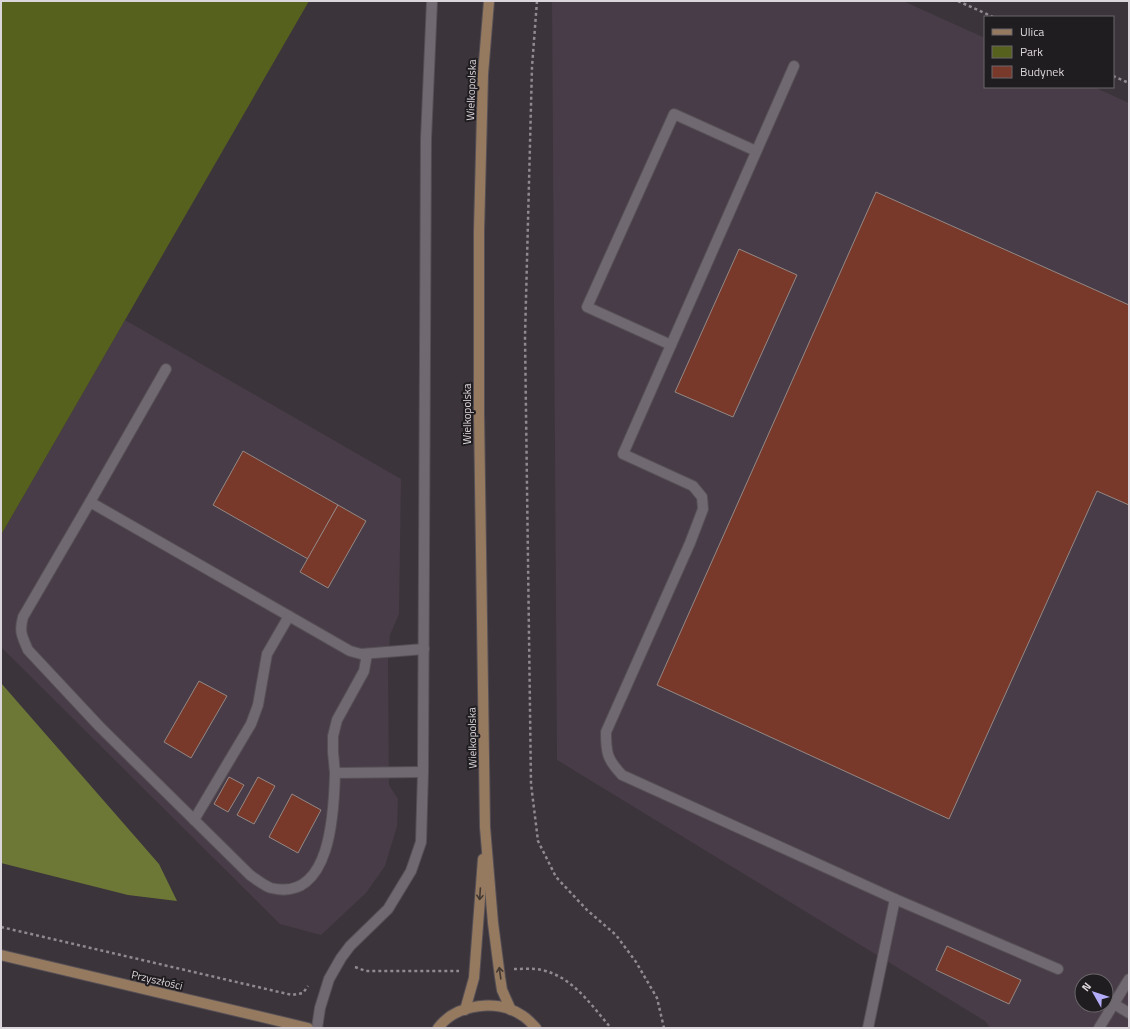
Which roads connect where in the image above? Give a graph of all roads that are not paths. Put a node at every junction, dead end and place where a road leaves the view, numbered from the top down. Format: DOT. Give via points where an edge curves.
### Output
graph roads {
  1 [pos="432,1"];
  2 [pos="489,1"];
  3 [pos="794,66"];
  4 [pos="756,151"];
  5 [pos="671,345"];
  6 [pos="166,369"];
  7 [pos="90,502"];
  8 [pos="289,616"];
  9 [pos="424,649"];
  10 [pos="368,654"];
  11 [pos="424,772"];
  12 [pos="335,773"];
  13 [pos="194,820"];
  14 [pos="485,827"];
  15 [pos="895,899"];
  16 [pos="1,955"];
  17 [pos="1058,969"];
  18 [pos="1129,979"];
  19 [pos="1114,1004"];
  20 [pos="465,1010"];
  21 [pos="511,1010"];
  22 [pos="1108,1013"];
  23 [pos="1129,1013"];
  24 [pos="308,1028"];
  25 [pos="317,1028"];
  26 [pos="438,1028"];
  27 [pos="536,1028"];
  28 [pos="868,1028"];
  29 [pos="1099,1028"];
  1 -- 9 [label="street" via="426,139"];
  2 -- 14 [label="main road, Wielkopolska" via="482,74 479,231"];
  3 -- 4 [label="street"];
  4 -- 5 [label="street"];
  4 -- 5 [label="street" via="674,114 587,307"];
  5 -- 15 [label="street" via="623,454 693,486 702,497 703,509 606,732 606,747 611,762 622,775"];
  6 -- 7 [label="street"];
  7 -- 8 [label="street"];
  7 -- 13 [label="street" via="23,617 20,627 22,636 28,650 100,727"];
  8 -- 10 [label="street" via="350,651"];
  8 -- 13 [label="street" via="267,654 258,705 251,724"];
  9 -- 10 [label="street"];
  9 -- 11 [label="street"];
  10 -- 12 [label="street" via="364,671 337,720 333,736"];
  11 -- 12 [label="street"];
  11 -- 25 [label="street" via="421,842 411,870 388,909 341,958 329,979"];
  12 -- 13 [label="street" via="331,828 324,854 313,876 300,886 286,890 269,888 250,875"];
  14 -- 20 [label="main road, Wielkopolska, one-way" via="474,978"];
  21 -- 14 [label="main road, Wielkopolska, one-way" via="502,990 500,977"];
  15 -- 17 [label="street"];
  15 -- 28 [label="street"];
  16 -- 24 [label="main road, Przyszłości"];
  18 -- 19 [label="street"];
  19 -- 23 [label="street"];
  20 -- 21 [label="main road" via="486,1005"];
  20 -- 26 [label="main road" via="453,1014"];
  21 -- 27 [label="main road" via="522,1015"];
  22 -- 29 [label="street"];
}
